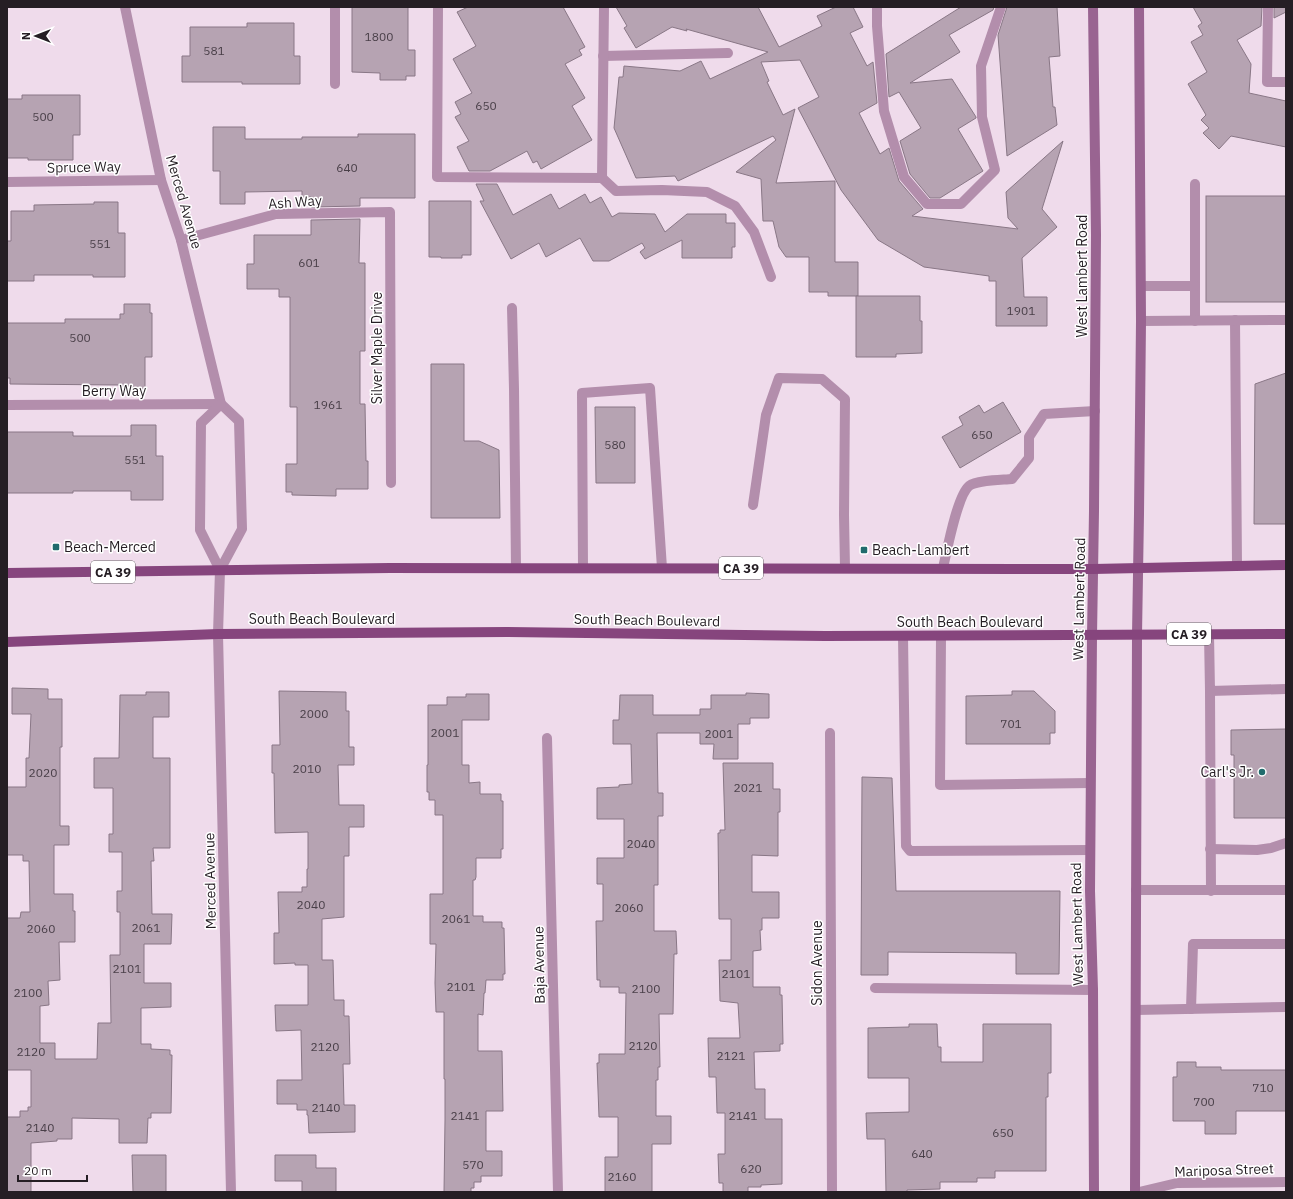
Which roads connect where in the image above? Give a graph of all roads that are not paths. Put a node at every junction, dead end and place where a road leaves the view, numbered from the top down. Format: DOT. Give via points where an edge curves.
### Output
graph roads {
  1 [pos="125,7"];
  2 [pos="335,7"];
  3 [pos="438,7"];
  4 [pos="604,7"];
  5 [pos="877,7"];
  6 [pos="1001,7"];
  7 [pos="1093,7"];
  8 [pos="1139,7"];
  9 [pos="1268,7"];
  10 [pos="728,53"];
  11 [pos="603,56"];
  12 [pos="1286,82"];
  13 [pos="335,84"];
  14 [pos="602,178"];
  15 [pos="161,180"];
  16 [pos="7,182"];
  17 [pos="1195,184"];
  18 [pos="390,212"];
  19 [pos="181,240"];
  20 [pos="771,277"];
  21 [pos="1141,286"];
  22 [pos="1195,286"];
  23 [pos="512,308"];
  24 [pos="1195,320"];
  25 [pos="1235,320"];
  26 [pos="1286,320"];
  27 [pos="1141,321"];
  28 [pos="221,404"];
  29 [pos="7,405"];
  30 [pos="1095,411"];
  31 [pos="391,483"];
  32 [pos="753,505"];
  33 [pos="1237,565"];
  34 [pos="1286,565"];
  35 [pos="516,568"];
  36 [pos="583,568"];
  37 [pos="662,568"];
  38 [pos="844,568"];
  39 [pos="943,568"];
  40 [pos="1139,568"];
  41 [pos="1093,569"];
  42 [pos="220,570"];
  43 [pos="7,573"];
  44 [pos="218,634"];
  45 [pos="1209,634"];
  46 [pos="1286,634"];
  47 [pos="1137,635"];
  48 [pos="903,636"];
  49 [pos="941,636"];
  50 [pos="1092,636"];
  51 [pos="7,642"];
  52 [pos="1286,689"];
  53 [pos="1210,691"];
  54 [pos="830,733"];
  55 [pos="547,738"];
  56 [pos="1090,783"];
  57 [pos="1286,843"];
  58 [pos="1210,849"];
  59 [pos="1090,850"];
  60 [pos="1136,890"];
  61 [pos="1286,890"];
  62 [pos="1211,891"];
  63 [pos="1286,944"];
  64 [pos="875,988"];
  65 [pos="1093,990"];
  66 [pos="1286,1007"];
  67 [pos="1191,1009"];
  68 [pos="1136,1010"];
  69 [pos="1286,1182"];
  70 [pos="231,1192"];
  71 [pos="558,1192"];
  72 [pos="832,1192"];
  73 [pos="1094,1192"];
  74 [pos="1135,1192"];
  75 [pos="1139,1192"];
  1 -- 15 [label="street, Merced Avenue"];
  2 -- 13 [label="street"];
  3 -- 14 [label="street" via="437,177"];
  4 -- 11 [label="street"];
  5 -- 6 [label="street" via="884,111 904,177 927,204 961,204 995,170 982,117 980,66"];
  7 -- 30 [label="main road, West Lambert Road"];
  8 -- 21 [label="main road"];
  9 -- 12 [label="street" via="1268,82"];
  10 -- 11 [label="street"];
  11 -- 14 [label="street"];
  14 -- 20 [label="street" via="616,191 707,192 735,206 754,232"];
  15 -- 16 [label="street, Spruce Way"];
  15 -- 19 [label="street, Merced Avenue"];
  17 -- 22 [label="street"];
  18 -- 19 [label="street, Ash Way" via="276,214"];
  18 -- 31 [label="street, Silver Maple Drive"];
  19 -- 28 [label="street, Merced Avenue"];
  21 -- 22 [label="street"];
  21 -- 27 [label="main road"];
  22 -- 24 [label="street"];
  23 -- 35 [label="street"];
  24 -- 25 [label="street"];
  24 -- 27 [label="street"];
  25 -- 26 [label="street"];
  25 -- 33 [label="street"];
  27 -- 40 [label="main road"];
  28 -- 29 [label="street, Berry Way"];
  28 -- 42 [label="street, Merced Avenue" via="201,423 200,530"];
  28 -- 42 [label="street, Merced Avenue" via="239,421 242,529"];
  30 -- 39 [label="street" via="1044,414 1029,437 1029,458 1012,480 982,482 970,486 959,503"];
  30 -- 41 [label="main road, West Lambert Road"];
  32 -- 38 [label="street" via="766,415 779,378 822,379 845,399"];
  33 -- 34 [label="main road, CA 39"];
  33 -- 40 [label="main road, CA 39"];
  35 -- 36 [label="main road, CA 39"];
  35 -- 42 [label="main road, CA 39"];
  36 -- 37 [label="main road, CA 39"];
  36 -- 37 [label="street" via="582,393 650,388"];
  37 -- 38 [label="main road, CA 39"];
  38 -- 39 [label="main road, CA 39"];
  39 -- 41 [label="main road, CA 39"];
  40 -- 41 [label="main road, CA 39"];
  40 -- 47 [label="main road"];
  41 -- 50 [label="main road, West Lambert Road"];
  42 -- 43 [label="main road, CA 39"];
  42 -- 44 [label="street, Merced Avenue"];
  44 -- 48 [label="main road, South Beach Boulevard / CA 39" via="514,632"];
  44 -- 51 [label="main road, South Beach Boulevard / CA 39"];
  44 -- 70 [label="street, Merced Avenue"];
  45 -- 46 [label="main road, South Beach Boulevard / CA 39"];
  45 -- 47 [label="main road, South Beach Boulevard / CA 39"];
  45 -- 53 [label="street"];
  47 -- 50 [label="main road, South Beach Boulevard / CA 39"];
  47 -- 60 [label="main road"];
  48 -- 49 [label="main road, South Beach Boulevard / CA 39"];
  48 -- 59 [label="street" via="906,846 910,851"];
  49 -- 50 [label="main road, South Beach Boulevard / CA 39"];
  49 -- 56 [label="street" via="940,785"];
  50 -- 56 [label="main road, West Lambert Road"];
  52 -- 53 [label="street"];
  53 -- 58 [label="street"];
  54 -- 72 [label="street, Sidon Avenue"];
  55 -- 71 [label="street, Baja Avenue"];
  56 -- 59 [label="main road, West Lambert Road"];
  57 -- 58 [label="street" via="1257,850"];
  58 -- 62 [label="street"];
  59 -- 65 [label="main road, West Lambert Road"];
  60 -- 62 [label="street"];
  60 -- 68 [label="main road"];
  61 -- 62 [label="street"];
  63 -- 67 [label="street" via="1193,944"];
  64 -- 65 [label="street"];
  65 -- 73 [label="main road, West Lambert Road"];
  66 -- 67 [label="street"];
  67 -- 68 [label="street"];
  68 -- 74 [label="main road"];
  69 -- 75 [label="street, Mariposa Street" via="1177,1183"];
}
